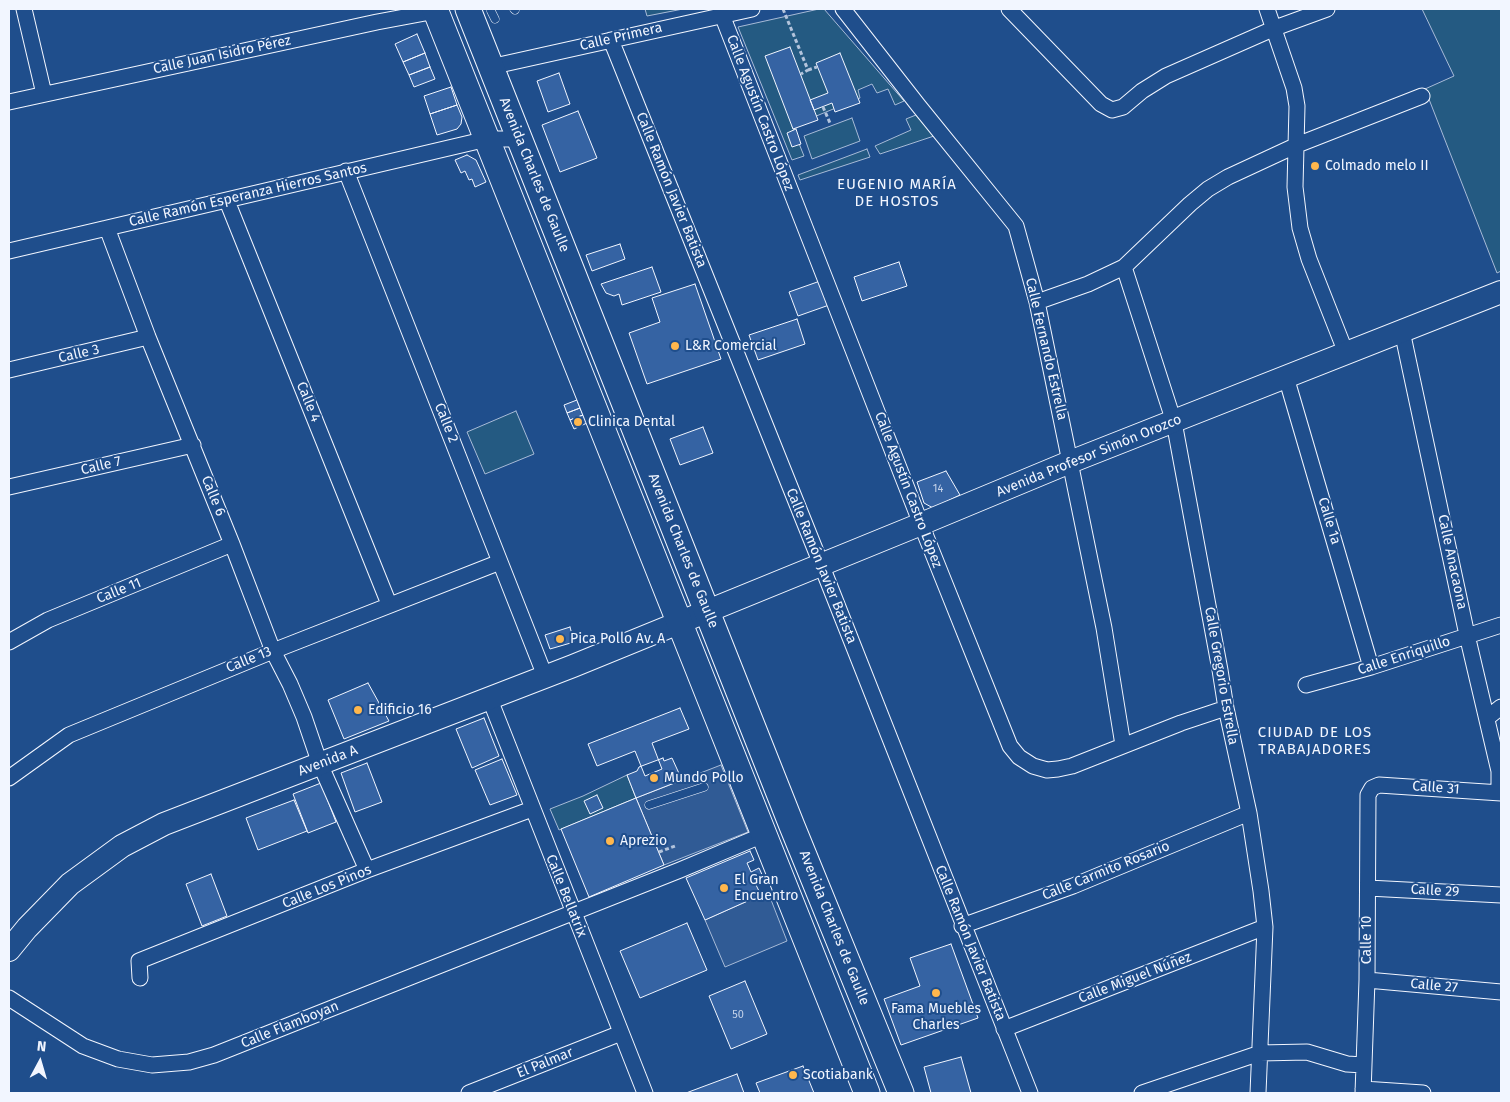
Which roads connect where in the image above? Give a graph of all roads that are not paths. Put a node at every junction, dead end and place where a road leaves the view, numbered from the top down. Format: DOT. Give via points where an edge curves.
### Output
graph roads {
  1 [pos="24,9"];
  2 [pos="752,9"];
  3 [pos="844,9"];
  4 [pos="1009,9"];
  5 [pos="1267,9"];
  6 [pos="1328,9"];
  7 [pos="436,10"];
  8 [pos="480,10"];
  9 [pos="722,15"];
  10 [pos="495,19"];
  11 [pos="1274,28"];
  12 [pos="611,40"];
  13 [pos="490,67"];
  14 [pos="44,94"];
  15 [pos="1422,96"];
  16 [pos="9,102"];
  17 [pos="487,139"];
  18 [pos="520,139"];
  19 [pos="1297,145"];
  20 [pos="346,171"];
  21 [pos="226,200"];
  22 [pos="108,228"];
  23 [pos="9,251"];
  24 [pos="1124,267"];
  25 [pos="1501,292"];
  26 [pos="1036,302"];
  27 [pos="1402,331"];
  28 [pos="148,337"];
  29 [pos="1346,353"];
  30 [pos="9,370"];
  31 [pos="1286,377"];
  32 [pos="1174,422"];
  33 [pos="192,445"];
  34 [pos="1070,462"];
  35 [pos="9,487"];
  36 [pos="921,524"];
  37 [pos="232,544"];
  38 [pos="500,562"];
  39 [pos="821,564"];
  40 [pos="389,604"];
  41 [pos="707,611"];
  42 [pos="679,622"];
  43 [pos="1501,625"];
  44 [pos="1467,635"];
  45 [pos="9,642"];
  46 [pos="273,650"];
  47 [pos="1371,667"];
  48 [pos="545,676"];
  49 [pos="1306,686"];
  50 [pos="489,697"];
  51 [pos="1501,707"];
  52 [pos="1226,708"];
  53 [pos="1488,718"];
  54 [pos="1123,745"];
  55 [pos="320,764"];
  56 [pos="9,778"];
  57 [pos="704,786"];
  58 [pos="1372,788"];
  59 [pos="1500,793"];
  60 [pos="649,806"];
  61 [pos="532,809"];
  62 [pos="1248,813"];
  63 [pos="778,830"];
  64 [pos="367,870"];
  65 [pos="1368,888"];
  66 [pos="1501,895"];
  67 [pos="573,913"];
  68 [pos="962,926"];
  69 [pos="1265,927"];
  70 [pos="9,950"];
  71 [pos="140,978"];
  72 [pos="1367,980"];
  73 [pos="1501,992"];
  74 [pos="9,998"];
  75 [pos="1004,1029"];
  76 [pos="621,1033"];
  77 [pos="1260,1053"];
  78 [pos="1364,1065"];
  79 [pos="1363,1091"];
  80 [pos="1152,1092"];
  81 [pos="469,1093"];
  82 [pos="645,1093"];
  83 [pos="867,1093"];
  84 [pos="901,1093"];
  85 [pos="1030,1093"];
  86 [pos="1258,1093"];
  87 [pos="1422,1093"];
  1 -- 14 [label="street"];
  2 -- 9 [label="street, Calle Primera"];
  3 -- 26 [label="street, Calle Fernando Estrella" via="1016,226"];
  4 -- 11 [label="street" via="1101,104 1112,110 1123,107 1166,76"];
  5 -- 11 [label="street"];
  6 -- 11 [label="street"];
  7 -- 14 [label="street, Calle Juan Isidro Pérez"];
  7 -- 17 [label="main road, Avenida Charles de Gaulle"];
  8 -- 10 [label="lane"];
  8 -- 13 [label="main road, Avenida Charles de Gaulle"];
  9 -- 12 [label="street, Calle Primera"];
  9 -- 36 [label="street, Calle Agustín Castro López"];
  11 -- 19 [label="street" via="1294,88"];
  12 -- 13 [label="street, Calle Primera"];
  12 -- 39 [label="street, Calle Ramón Javier Batista"];
  13 -- 18 [label="main road, Avenida Charles de Gaulle"];
  14 -- 16 [label="street, Calle Juan Isidro Pérez"];
  15 -- 19 [label="street"];
  17 -- 18 [label="street, Calle Ramón Esperanza Hierros Santos"];
  17 -- 20 [label="street, Calle Ramón Esperanza Hierros Santos"];
  17 -- 42 [label="main road, Avenida Charles de Gaulle"];
  18 -- 41 [label="main road, Avenida Charles de Gaulle"];
  19 -- 24 [label="street" via="1208,189"];
  19 -- 29 [label="street" via="1295,187 1300,228"];
  20 -- 21 [label="street, Calle Ramón Esperanza Hierros Santos"];
  20 -- 38 [label="street, Calle 2"];
  21 -- 22 [label="street, Calle Ramón Esperanza Hierros Santos"];
  21 -- 40 [label="street, Calle 4"];
  22 -- 23 [label="street, Calle Ramón Esperanza Hierros Santos"];
  22 -- 28 [label="street, Calle 6"];
  24 -- 26 [label="street"];
  24 -- 32 [label="street, Calle Gregorio Estrella"];
  25 -- 27 [label="main road, Avenida Profesor Simón Orozco"];
  26 -- 34 [label="street, Calle Fernando Estrella"];
  27 -- 29 [label="main road, Avenida Profesor Simón Orozco"];
  27 -- 44 [label="street, Calle Anacaona"];
  28 -- 30 [label="street, Calle 3"];
  28 -- 33 [label="street, Calle 6"];
  29 -- 31 [label="main road, Avenida Profesor Simón Orozco"];
  31 -- 32 [label="main road, Avenida Profesor Simón Orozco"];
  31 -- 47 [label="street, Calle 1a"];
  32 -- 34 [label="main road, Avenida Profesor Simón Orozco"];
  32 -- 52 [label="street, Calle Gregorio Estrella"];
  33 -- 35 [label="street, Calle 7"];
  33 -- 37 [label="street, Calle 6"];
  34 -- 36 [label="main road, Avenida Profesor Simón Orozco"];
  34 -- 54 [label="street, Calle Fernando Estrella" via="1104,628"];
  36 -- 39 [label="main road, Avenida Profesor Simón Orozco"];
  36 -- 54 [label="street, Calle Agustín Castro López" via="1010,746 1019,758 1047,770 1058,769"];
  37 -- 45 [label="street, Calle 11" via="48,620"];
  37 -- 46 [label="street, Calle 6"];
  38 -- 40 [label="street, Calle 13"];
  38 -- 48 [label="street, Calle 2"];
  39 -- 41 [label="main road, Avenida Profesor Simón Orozco"];
  39 -- 68 [label="street, Calle Ramón Javier Batista"];
  40 -- 46 [label="street, Calle 13"];
  41 -- 42 [label="main road, Avenida Profesor Simón Orozco"];
  41 -- 63 [label="main road, Avenida Charles de Gaulle"];
  42 -- 48 [label="main road, Avenida A"];
  42 -- 63 [label="main road, Avenida Charles de Gaulle"];
  43 -- 44 [label="street, Calle Enriquillo"];
  44 -- 47 [label="street, Calle Enriquillo"];
  44 -- 53 [label="street, Calle Anacaona"];
  46 -- 55 [label="street, Calle 6" via="304,717"];
  46 -- 56 [label="street, Calle 13" via="69,735"];
  47 -- 49 [label="street, Calle Enriquillo"];
  48 -- 50 [label="main road, Avenida A"];
  50 -- 55 [label="main road, Avenida A"];
  50 -- 61 [label="street, Calle Bellatrix"];
  51 -- 53 [label="street"];
  52 -- 54 [label="street, Calle Agustín Castro López"];
  52 -- 62 [label="street, Calle Gregorio Estrella"];
  53 -- 59 [label="street, Calle Anacaona"];
  55 -- 64 [label="street, Calle 6"];
  55 -- 70 [label="main road, Avenida A" via="164,824 122,846 70,884"];
  57 -- 60 [label="lane"];
  58 -- 59 [label="street, Calle 31" via="1393,785"];
  58 -- 65 [label="street, Calle 10" via="1368,795"];
  61 -- 64 [label="street, Calle Los Pinos"];
  61 -- 67 [label="street, Calle Bellatrix"];
  62 -- 68 [label="street, Calle Carmito Rosario" via="1073,886"];
  62 -- 69 [label="street, Calle Gregorio Estrella"];
  63 -- 67 [label="street, Calle Flamboyan"];
  63 -- 83 [label="main road, Avenida Charles de Gaulle"];
  63 -- 84 [label="main road, Avenida Charles de Gaulle"];
  64 -- 71 [label="street, Calle Los Pinos" via="139,961"];
  65 -- 66 [label="street, Calle 29"];
  65 -- 72 [label="street, Calle 10"];
  67 -- 74 [label="street, Calle Flamboyan" via="190,1062 152,1065 118,1059 83,1046"];
  67 -- 76 [label="street, Calle Bellatrix"];
  68 -- 75 [label="street, Calle Ramón Javier Batista"];
  69 -- 75 [label="street, Calle Miguel Núñez"];
  69 -- 77 [label="street, Calle Gregorio Estrella"];
  72 -- 73 [label="street, Calle 27"];
  72 -- 78 [label="street, Calle 10"];
  75 -- 85 [label="street, Calle Ramón Javier Batista"];
  76 -- 81 [label="street, El Palmar"];
  76 -- 82 [label="street, Calle Bellatrix"];
  77 -- 78 [label="street" via="1307,1052 1347,1064"];
  77 -- 80 [label="street"];
  77 -- 86 [label="street, Calle Gregorio Estrella"];
  78 -- 79 [label="street, Calle 10"];
  79 -- 87 [label="street"];
}
